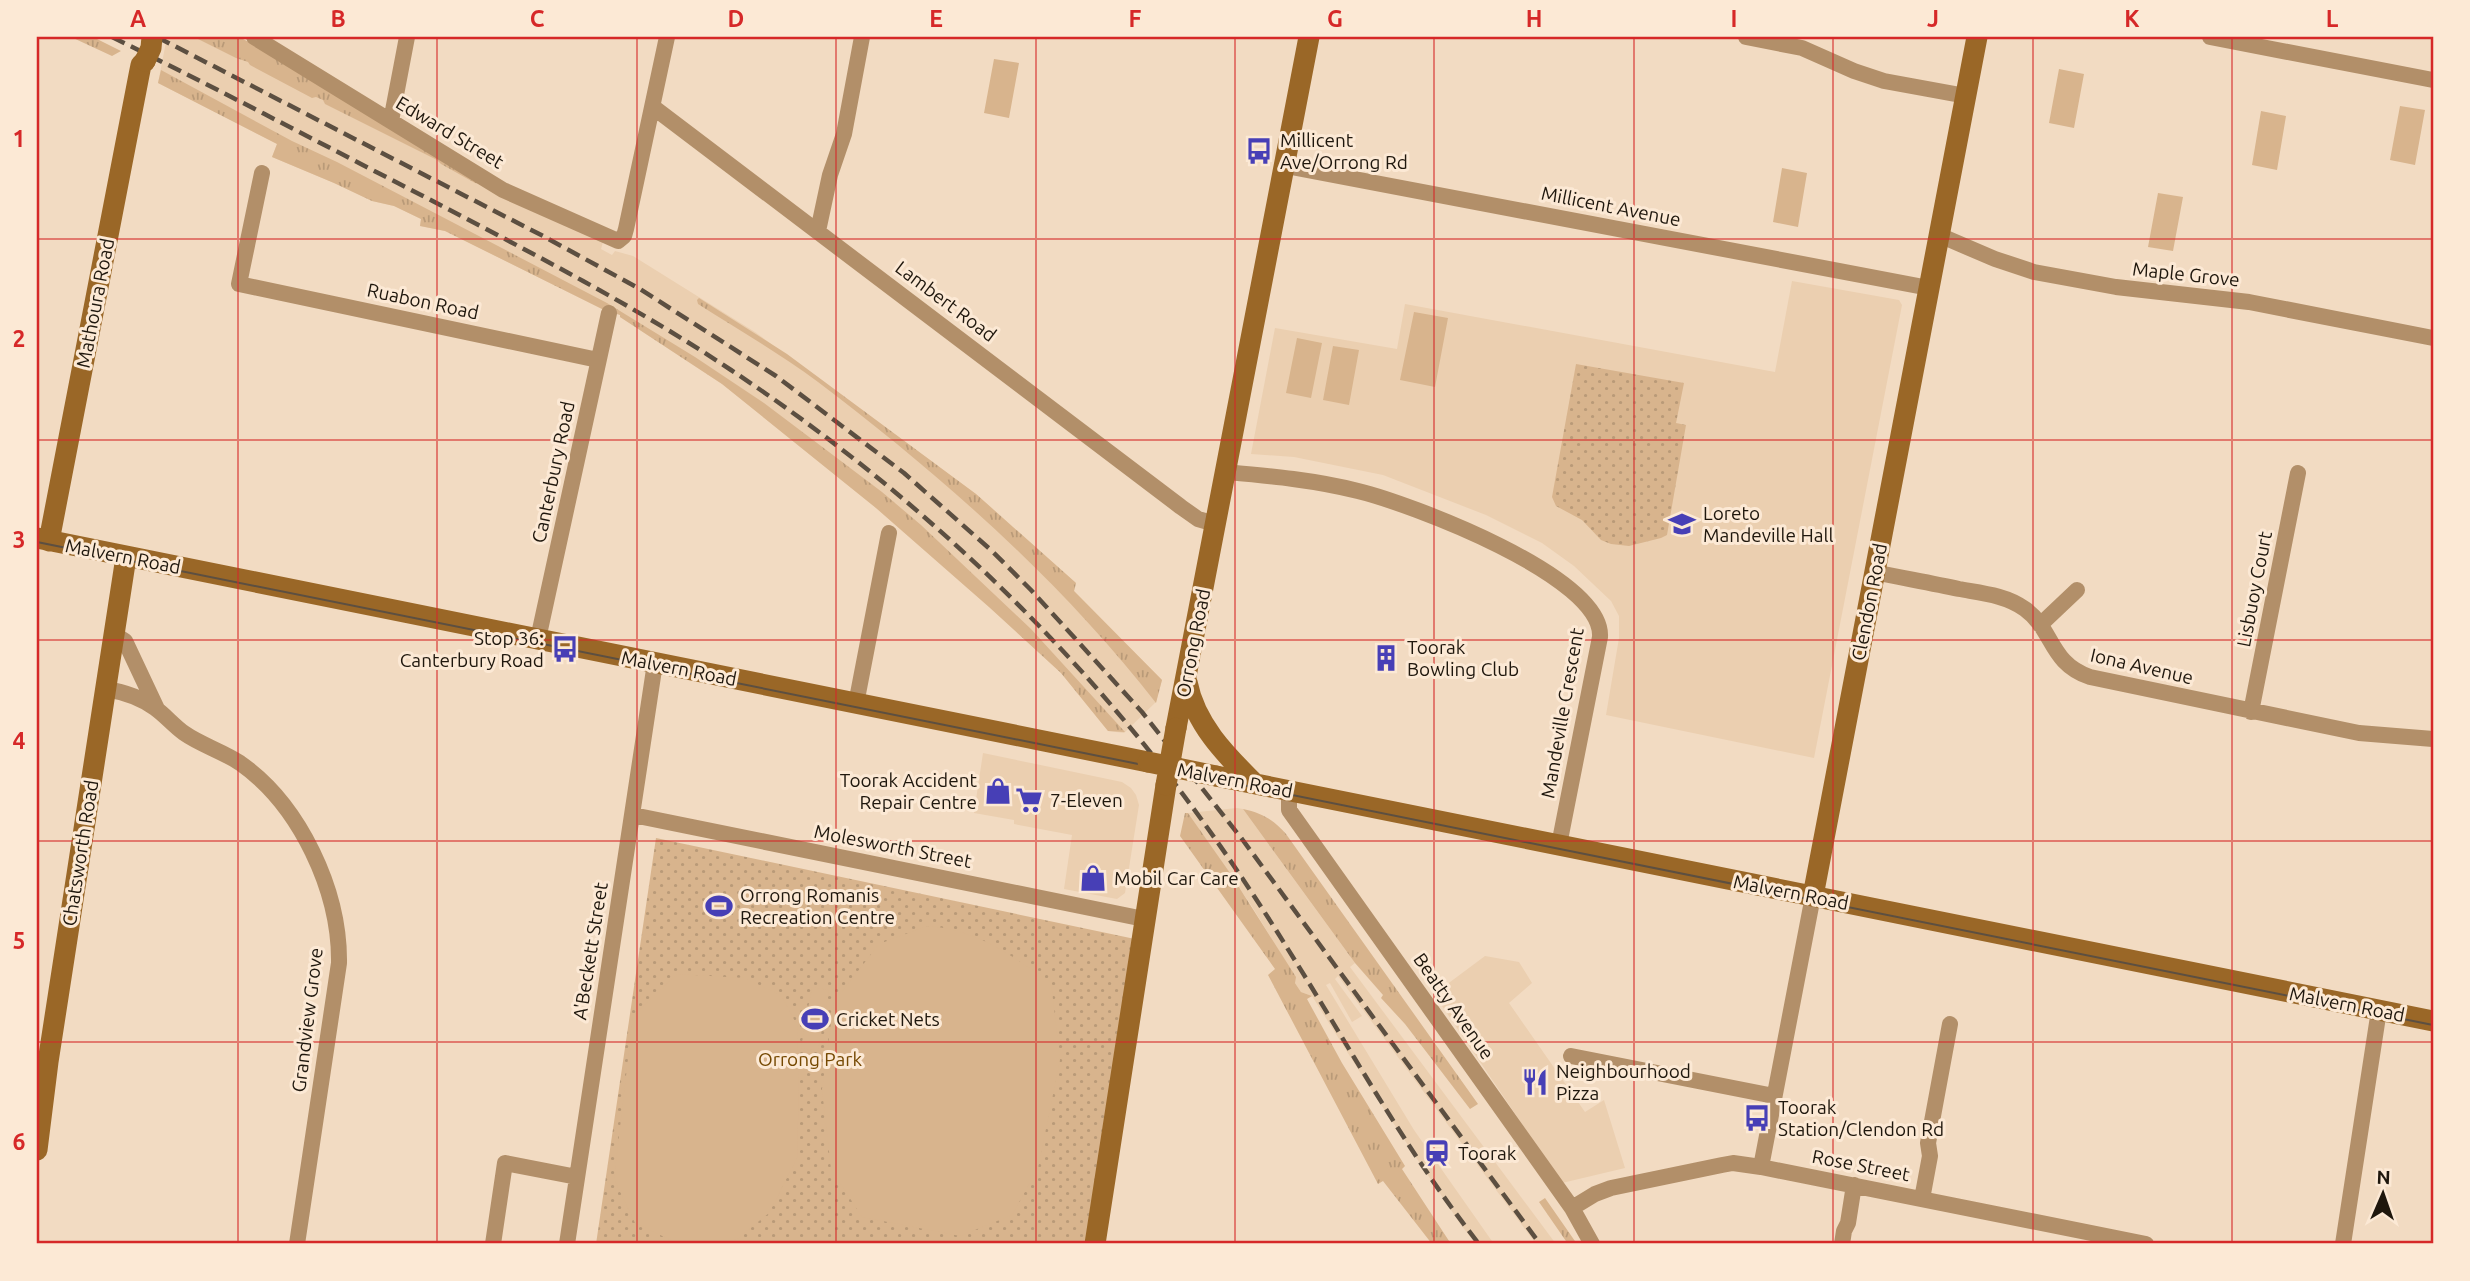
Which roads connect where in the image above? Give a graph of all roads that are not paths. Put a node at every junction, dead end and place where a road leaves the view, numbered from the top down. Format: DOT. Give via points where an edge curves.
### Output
graph roads {
  1 [pos="152,37"];
  2 [pos="254,37"];
  3 [pos="407,37"];
  4 [pos="667,37"];
  5 [pos="862,37"];
  6 [pos="1746,37"];
  7 [pos="1977,37"];
  8 [pos="2210,37"];
  9 [pos="1310,39"];
  10 [pos="141,55"];
  11 [pos="2433,80"];
  12 [pos="1966,96"];
  13 [pos="653,107"];
  14 [pos="391,121"];
  15 [pos="1286,166"];
  16 [pos="262,173"];
  17 [pos="818,231"];
  18 [pos="1939,235"];
  19 [pos="1929,288"];
  20 [pos="609,313"];
  21 [pos="2433,338"];
  22 [pos="598,360"];
  23 [pos="1226,472"];
  24 [pos="2298,473"];
  25 [pos="1215,524"];
  26 [pos="889,533"];
  27 [pos="43,539"];
  28 [pos="126,557"];
  29 [pos="1874,572"];
  30 [pos="2077,590"];
  31 [pos="2040,625"];
  32 [pos="114,634"];
  33 [pos="537,639"];
  34 [pos="655,663"];
  35 [pos="1186,677"];
  36 [pos="106,689"];
  37 [pos="856,704"];
  38 [pos="157,709"];
  39 [pos="2251,712"];
  40 [pos="2433,739"];
  41 [pos="1167,776"];
  42 [pos="1254,783"];
  43 [pos="1289,790"];
  44 [pos="633,815"];
  45 [pos="1559,845"];
  46 [pos="1813,896"];
  47 [pos="1144,919"];
  48 [pos="2379,1010"];
  49 [pos="2433,1021"];
  50 [pos="1950,1024"];
  51 [pos="1571,1056"];
  52 [pos="1774,1096"];
  53 [pos="38,1137"];
  54 [pos="1761,1167"];
  55 [pos="577,1177"];
  56 [pos="1854,1185"];
  57 [pos="1922,1199"];
  58 [pos="1572,1209"];
  59 [pos="2091,1239"];
  60 [pos="297,1244"];
  61 [pos="493,1244"];
  62 [pos="567,1244"];
  63 [pos="1095,1244"];
  64 [pos="1592,1244"];
  65 [pos="1842,1244"];
  66 [pos="2146,1244"];
  67 [pos="2343,1244"];
  1 -- 10 [label="main road, Mathoura Road, bridge" via="152,44"];
  2 -- 14 [label="street, Edward Street"];
  3 -- 14 [label="street"];
  4 -- 13 [label="street"];
  5 -- 17 [label="street" via="844,134"];
  6 -- 12 [label="street" via="1802,48 1884,80"];
  7 -- 12 [label="main road, Clendon Road"];
  8 -- 11 [label="street"];
  9 -- 15 [label="main road, Orrong Road"];
  10 -- 27 [label="main road, Mathoura Road"];
  12 -- 18 [label="main road, Clendon Road"];
  13 -- 14 [label="street, Edward Street" via="626,229 621,239 614,241 520,198"];
  13 -- 17 [label="street, Lambert Road"];
  15 -- 19 [label="street, Millicent Avenue"];
  15 -- 23 [label="main road, Orrong Road"];
  16 -- 22 [label="street, Ruabon Road" via="239,284"];
  17 -- 25 [label="street, Lambert Road" via="1181,507"];
  18 -- 19 [label="main road, Clendon Road"];
  18 -- 21 [label="street, Maple Grove" via="2034,272 2116,287 2249,302"];
  19 -- 29 [label="main road, Clendon Road"];
  20 -- 22 [label="street, Canterbury Road"];
  22 -- 33 [label="street, Canterbury Road"];
  23 -- 25 [label="main road, Orrong Road"];
  23 -- 45 [label="street, Mandeville Crescent" via="1325,484 1425,512 1512,552 1573,592 1592,611 1600,637"];
  24 -- 39 [label="street, Lisbuoy Court"];
  25 -- 35 [label="main road, Orrong Road"];
  26 -- 37 [label="street"];
  27 -- 28 [label="main road, Malvern Road"];
  28 -- 32 [label="main road, Chatsworth Road"];
  28 -- 33 [label="main road, Malvern Road"];
  29 -- 31 [label="street, Iona Avenue" via="2003,598 2026,610"];
  29 -- 46 [label="main road, Clendon Road"];
  30 -- 31 [label="street"];
  31 -- 39 [label="street, Iona Avenue" via="2058,656 2079,674"];
  32 -- 36 [label="main road, Chatsworth Road"];
  32 -- 38 [label="street, Grandview Grove" via="125,641"];
  33 -- 34 [label="main road, Malvern Road"];
  34 -- 37 [label="main road, Malvern Road"];
  34 -- 44 [label="street, A'Beckett Street"];
  35 -- 41 [label="main road, Orrong Road, bridge"];
  35 -- 42 [label="main road" via="1205,728"];
  36 -- 38 [label="street, Grandview Grove" via="131,694"];
  36 -- 53 [label="main road, Chatsworth Road"];
  37 -- 41 [label="main road, Malvern Road, bridge" via="1147,762"];
  38 -- 60 [label="street, Grandview Grove" via="186,734 240,763 278,799 315,857 334,908 339,963"];
  39 -- 40 [label="street, Iona Avenue" via="2359,733"];
  41 -- 42 [label="main road, Malvern Road, bridge" via="1216,776"];
  41 -- 47 [label="main road, Orrong Road"];
  42 -- 43 [label="main road, Malvern Road"];
  43 -- 45 [label="main road, Malvern Road"];
  43 -- 58 [label="street, Beatty Avenue" via="1289,810"];
  44 -- 47 [label="street, Molesworth Street"];
  44 -- 55 [label="street, A'Beckett Street"];
  45 -- 46 [label="main road, Malvern Road"];
  46 -- 48 [label="main road, Malvern Road"];
  46 -- 52 [label="street, Clendon Road"];
  47 -- 63 [label="main road, Orrong Road"];
  48 -- 49 [label="main road, Malvern Road"];
  48 -- 67 [label="street"];
  50 -- 57 [label="street"];
  51 -- 52 [label="street"];
  52 -- 54 [label="street, Clendon Road"];
  54 -- 56 [label="street, Rose Street"];
  54 -- 58 [label="street, Rose Street" via="1733,1163 1620,1185"];
  55 -- 61 [label="street" via="505,1163"];
  55 -- 62 [label="street, A'Beckett Street"];
  56 -- 57 [label="street, Rose Street"];
  56 -- 65 [label="street"];
  57 -- 59 [label="street, Rose Street"];
  58 -- 64 [label="street, Beatty Avenue"];
  59 -- 66 [label="street, Rose Street"];
}
